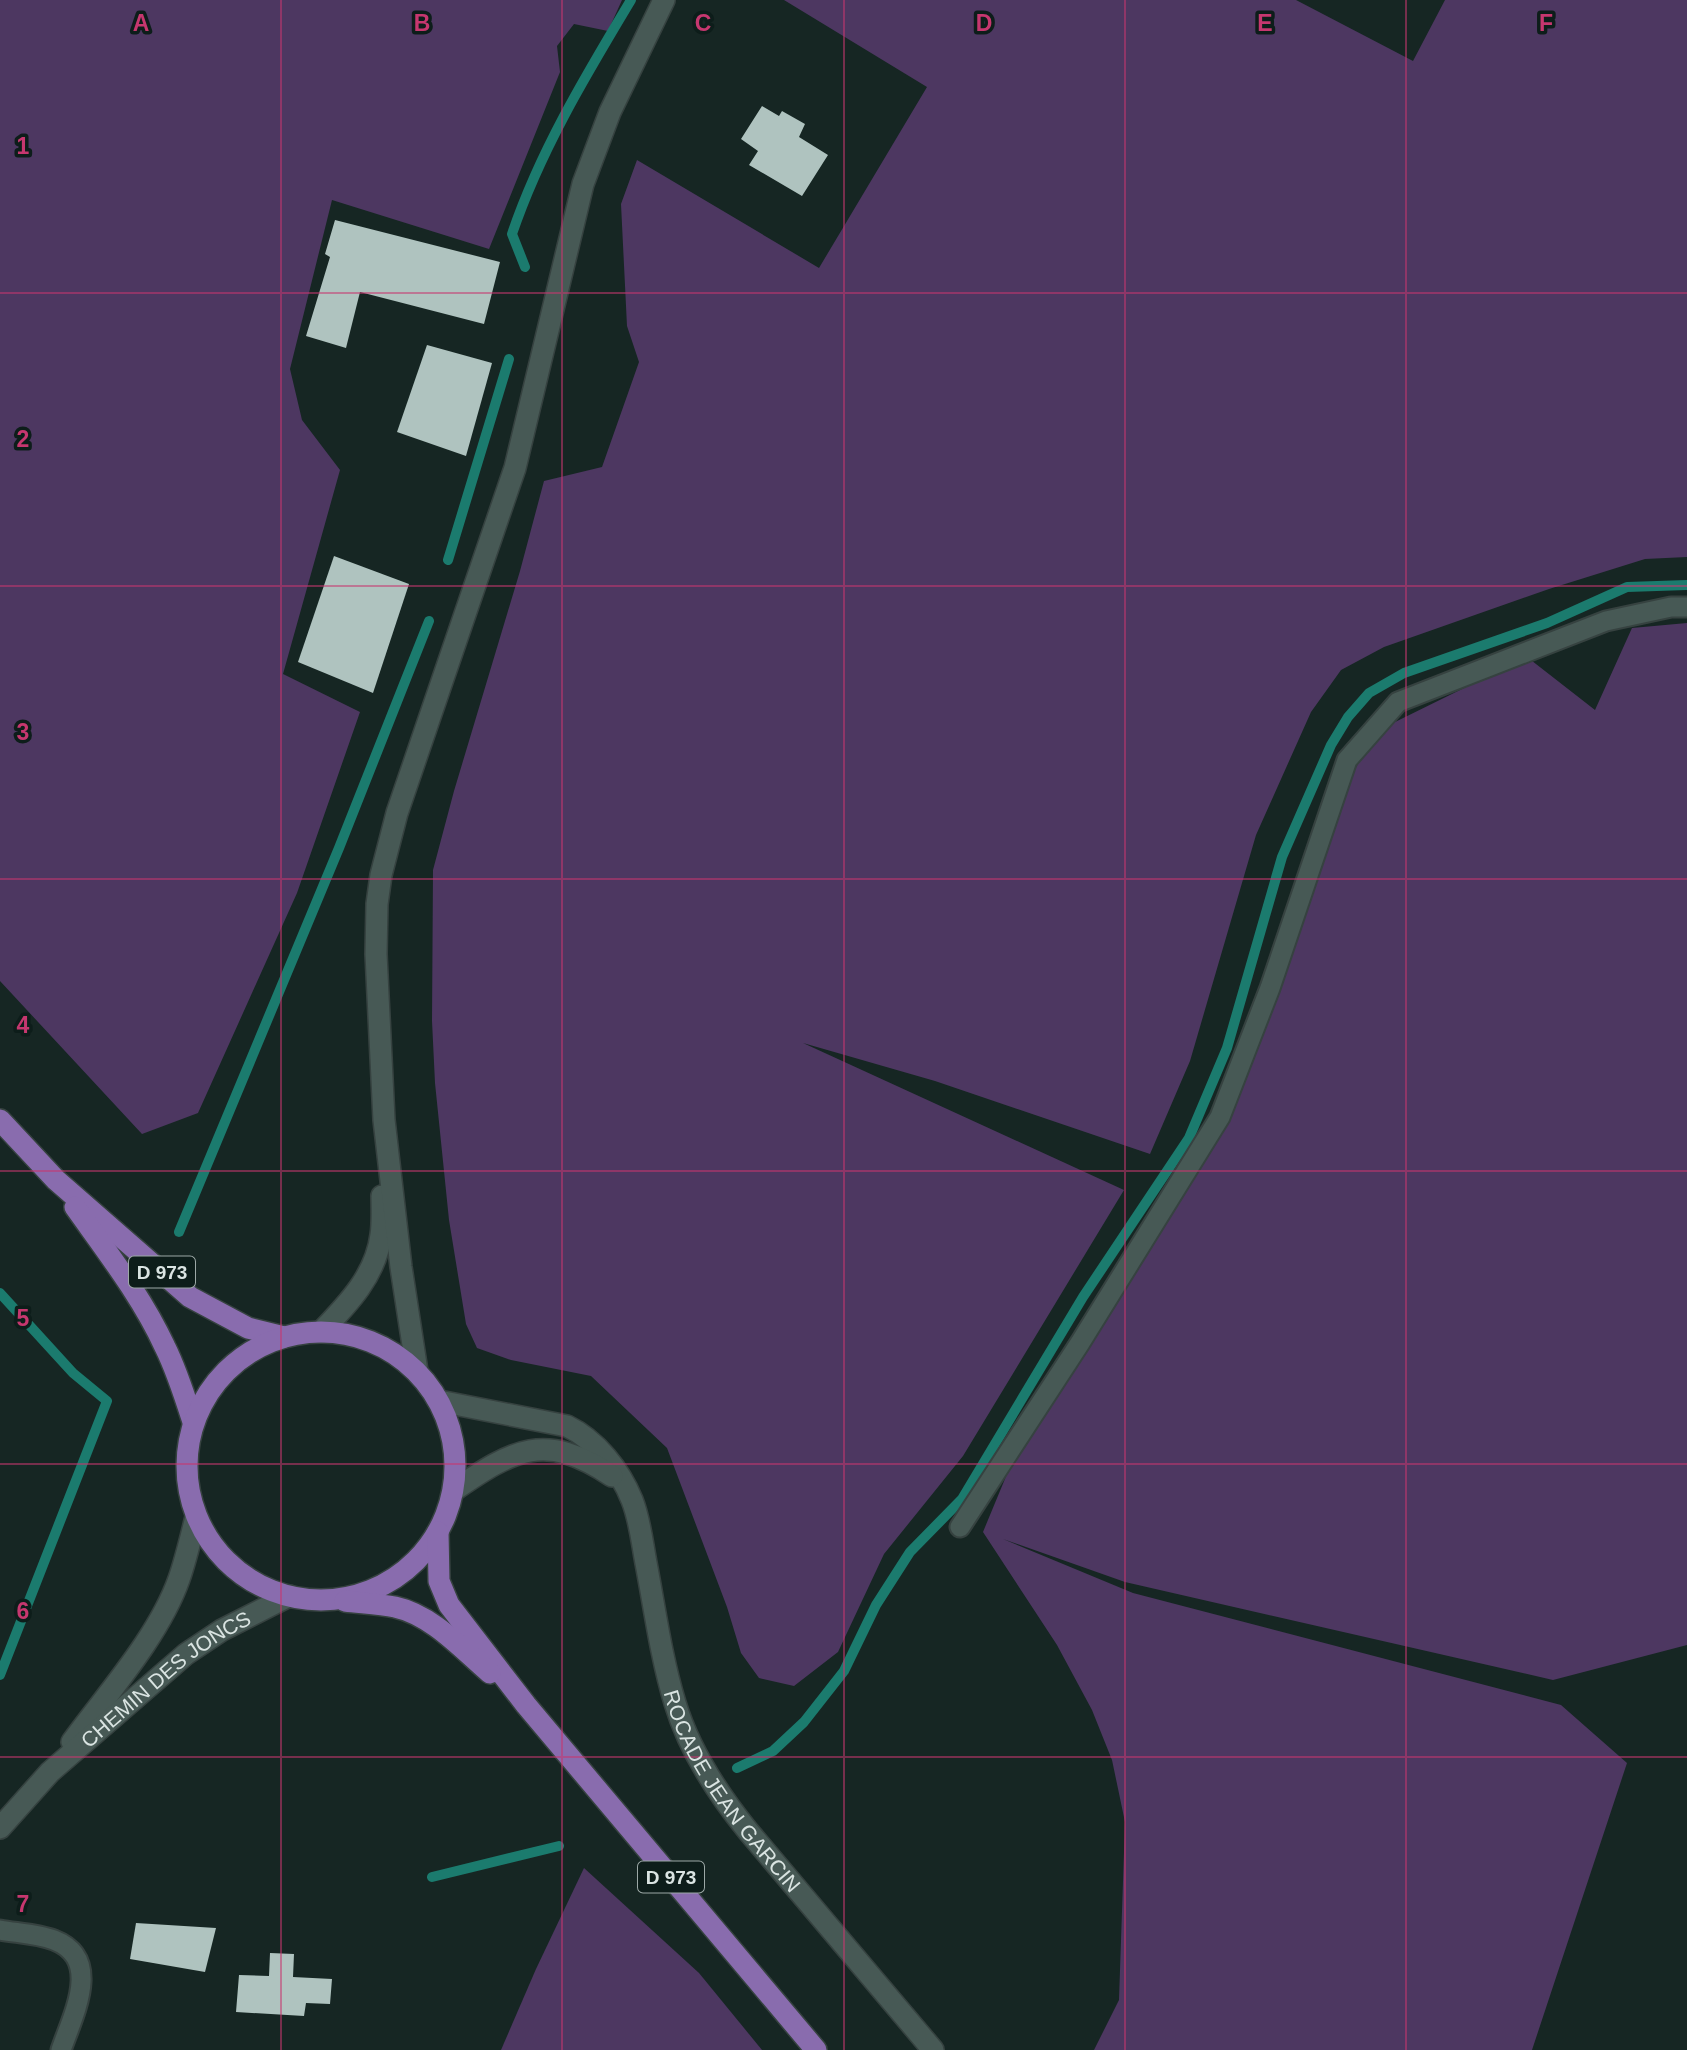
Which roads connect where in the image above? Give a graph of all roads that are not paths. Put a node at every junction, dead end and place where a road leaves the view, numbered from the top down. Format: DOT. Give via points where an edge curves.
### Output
graph roads {
  1 [pos="664,0"];
  2 [pos="1687,607"];
  3 [pos="0,1119"];
  4 [pos="384,1120"];
  5 [pos="56,1180"];
  6 [pos="321,1332"];
  7 [pos="284,1337"];
  8 [pos="417,1371"];
  9 [pos="439,1401"];
  10 [pos="194,1422"];
  11 [pos="624,1484"];
  12 [pos="453,1491"];
  13 [pos="196,1517"];
  14 [pos="960,1527"];
  15 [pos="438,1532"];
  16 [pos="289,1596"];
  17 [pos="332,1600"];
  18 [pos="526,1705"];
  19 [pos="50,1772"];
  20 [pos="0,1828"];
  21 [pos="0,1930"];
  22 [pos="61,2050"];
  23 [pos="816,2050"];
  24 [pos="933,2050"];
  1 -- 4 [label="street" via="610,112 583,184 515,468 397,813 381,874 376,954"];
  2 -- 14 [label="lane" via="1606,621 1398,702 1347,760 1270,988 1220,1117"];
  3 -- 5 [label="main road, D 973"];
  4 -- 6 [label="street" via="381,1235 376,1259 360,1287"];
  4 -- 8 [label="street"];
  5 -- 7 [label="main road, D 973" via="190,1297 248,1328"];
  5 -- 10 [label="main road, D 973" via="132,1288 165,1345"];
  6 -- 7 [label="main road"];
  6 -- 8 [label="main road" via="356,1336 389,1350"];
  7 -- 10 [label="main road" via="254,1349 228,1369"];
  8 -- 9 [label="main road"];
  9 -- 11 [label="street, ROCADE JEAN GARCIN" via="567,1426 596,1445"];
  9 -- 12 [label="main road" via="451,1429 456,1460"];
  10 -- 13 [label="main road" via="187,1453 188,1486"];
  11 -- 12 [label="street" via="589,1461 563,1451 532,1449 490,1466"];
  11 -- 24 [label="street, ROCADE JEAN GARCIN" via="639,1527 658,1637 676,1706 708,1775 736,1817"];
  12 -- 15 [label="main road"];
  13 -- 16 [label="main road" via="218,1553 250,1580"];
  13 -- 19 [label="street, CHEMIN DES JONCS" via="179,1580 151,1634"];
  15 -- 17 [label="main road" via="411,1566 374,1589"];
  15 -- 18 [label="main road, D 973" via="439,1581 449,1605"];
  16 -- 17 [label="main road"];
  16 -- 19 [label="street, CHEMIN DES JONCS" via="186,1654"];
  17 -- 18 [label="main road, D 973" via="411,1612 432,1624"];
  18 -- 23 [label="main road, D 973"];
  19 -- 20 [label="street, CHEMIN DES JONCS"];
  21 -- 22 [label="lane" via="53,1940 79,1958 80,1996"];
}
